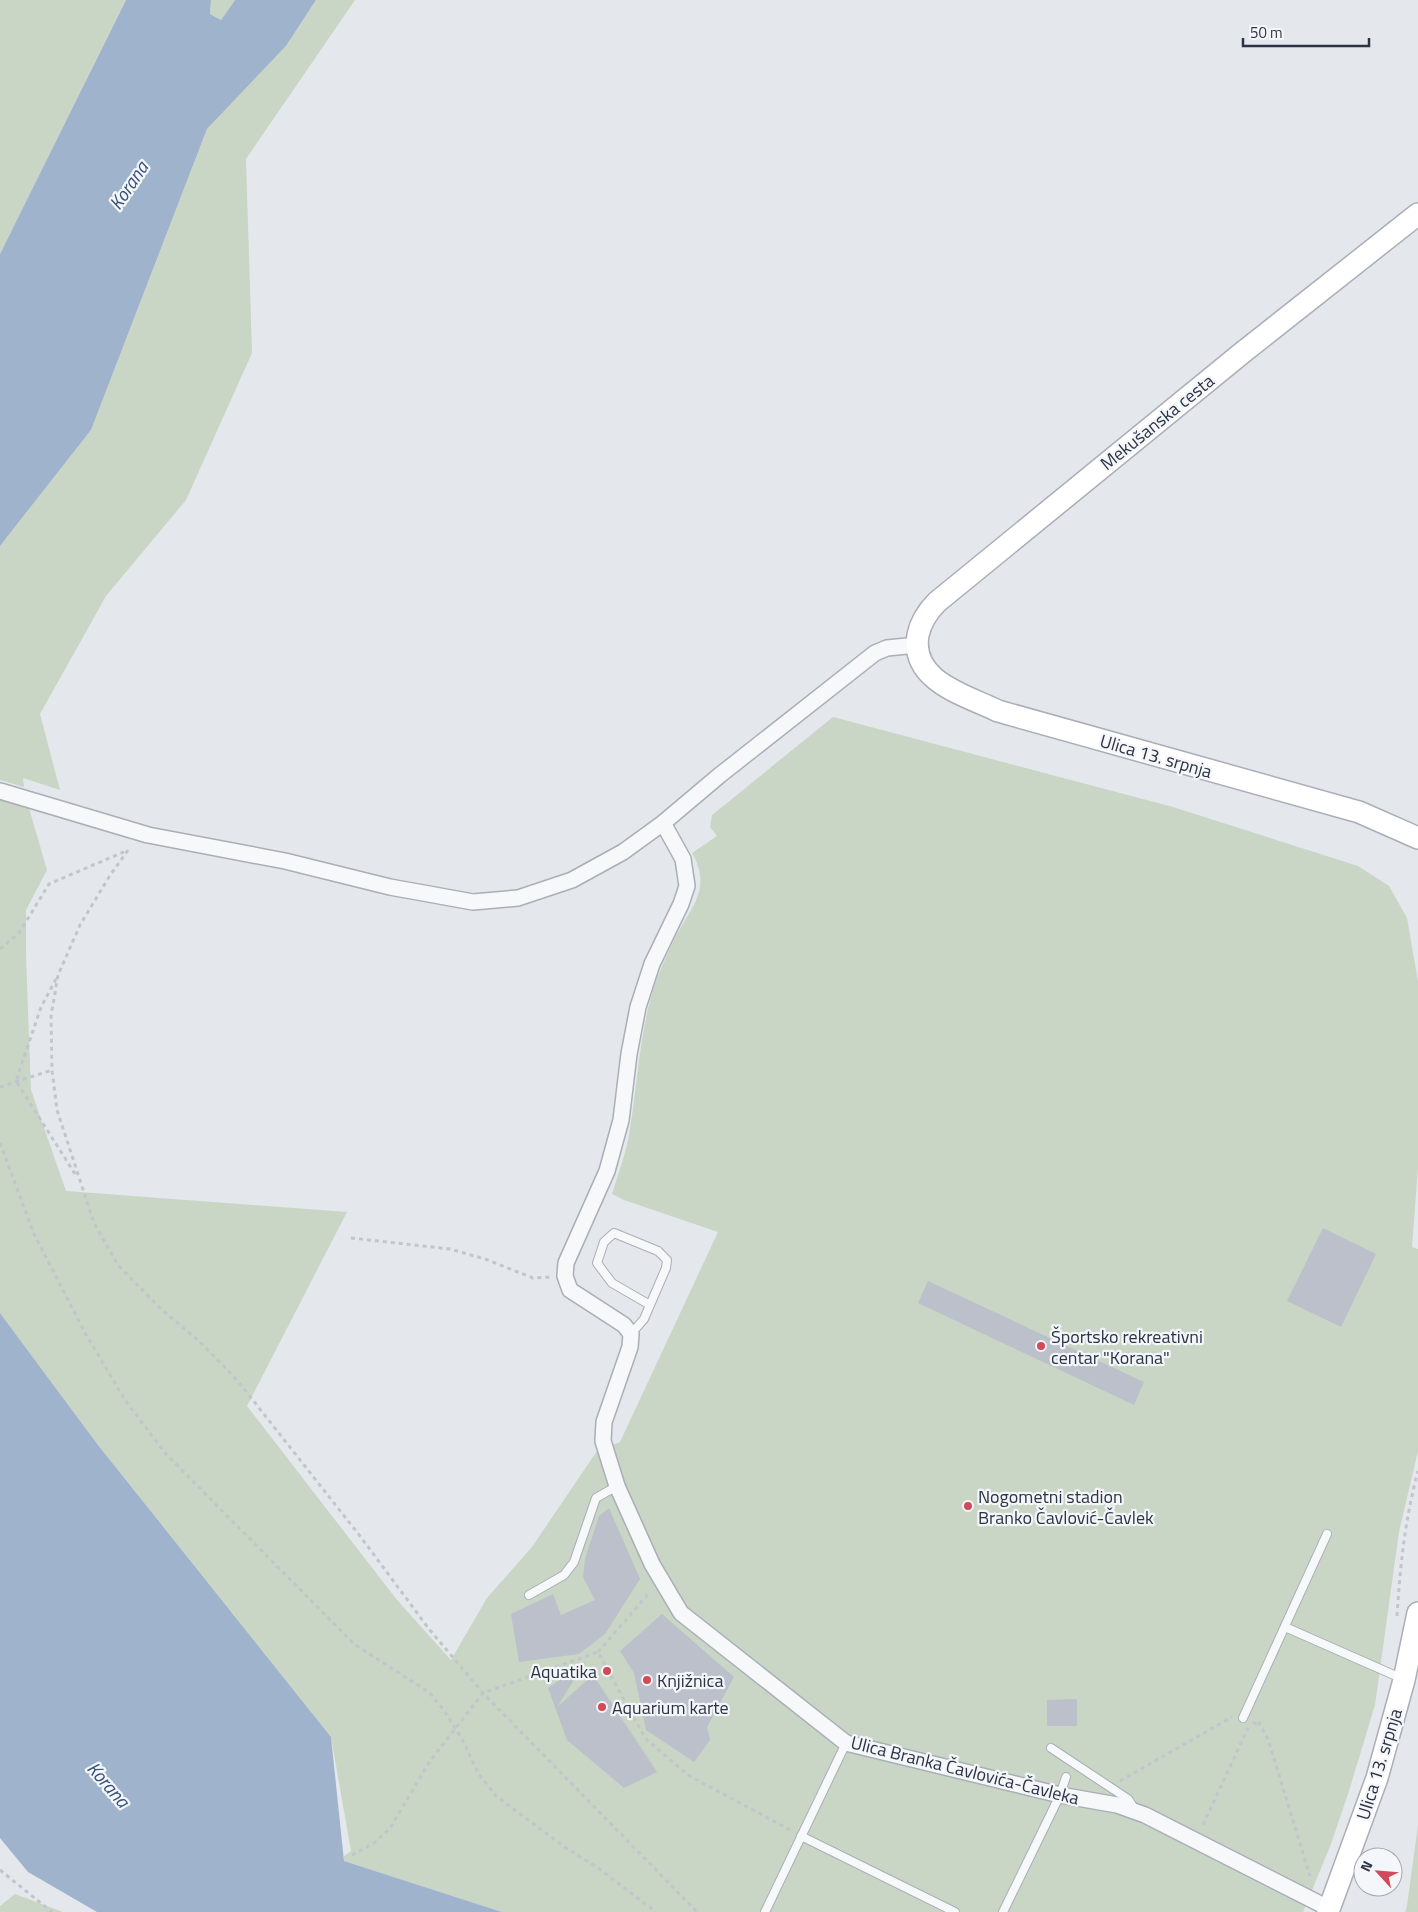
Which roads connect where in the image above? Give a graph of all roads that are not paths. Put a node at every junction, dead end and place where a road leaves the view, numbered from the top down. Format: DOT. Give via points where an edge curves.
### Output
graph roads {
  1 [pos="1418,214"];
  2 [pos="917,645"];
  3 [pos="0,790"];
  4 [pos="663,823"];
  5 [pos="1418,838"];
  6 [pos="650,1305"];
  7 [pos="632,1334"];
  8 [pos="617,1486"];
  9 [pos="1326,1534"];
  10 [pos="529,1595"];
  11 [pos="1418,1613"];
  12 [pos="1285,1627"];
  13 [pos="1404,1680"];
  14 [pos="1243,1718"];
  15 [pos="846,1743"];
  16 [pos="1051,1748"];
  17 [pos="1066,1778"];
  18 [pos="1060,1795"];
  19 [pos="1136,1811"];
  20 [pos="802,1836"];
  21 [pos="1329,1910"];
  22 [pos="765,1912"];
  23 [pos="955,1912"];
  24 [pos="1003,1912"];
  1 -- 2 [label="street, Mekušanska cesta" via="937,602 926,612"];
  2 -- 4 [label="street" via="886,648 875,654"];
  2 -- 5 [label="street, Ulica 13. srpnja" via="922,666 932,677 998,711 1359,812"];
  3 -- 4 [label="street" via="148,835 473,902 518,898 572,880 623,852"];
  4 -- 7 [label="street" via="683,860 687,886 652,964 638,1007 621,1120 607,1170 566,1263 565,1276 570,1290 624,1325"];
  6 -- 6 [label="lane" via="667,1260 658,1251 614,1233 604,1242 597,1263 612,1283"];
  6 -- 7 [label="lane"];
  7 -- 8 [label="street, Ulica Branka Čavlovića-Čavleka" via="604,1422 603,1441"];
  8 -- 10 [label="lane" via="596,1498 574,1562 564,1576"];
  8 -- 15 [label="street, Ulica Branka Čavlovića-Čavleka" via="652,1564 681,1613"];
  9 -- 12 [label="lane"];
  11 -- 13 [label="street, Ulica 13. srpnja"];
  12 -- 13 [label="lane"];
  12 -- 14 [label="lane"];
  13 -- 21 [label="street, Ulica 13. srpnja" via="1377,1778"];
  15 -- 18 [label="street, Ulica Branka Čavlovića-Čavleka"];
  15 -- 20 [label="lane"];
  16 -- 19 [label="lane" via="1128,1799"];
  17 -- 18 [label="lane"];
  18 -- 19 [label="street, Ulica Branka Čavlovića-Čavleka"];
  18 -- 24 [label="lane"];
  19 -- 21 [label="street, Ulica Branka Čavlovića-Čavleka"];
  20 -- 22 [label="lane"];
  20 -- 23 [label="lane"];
}
